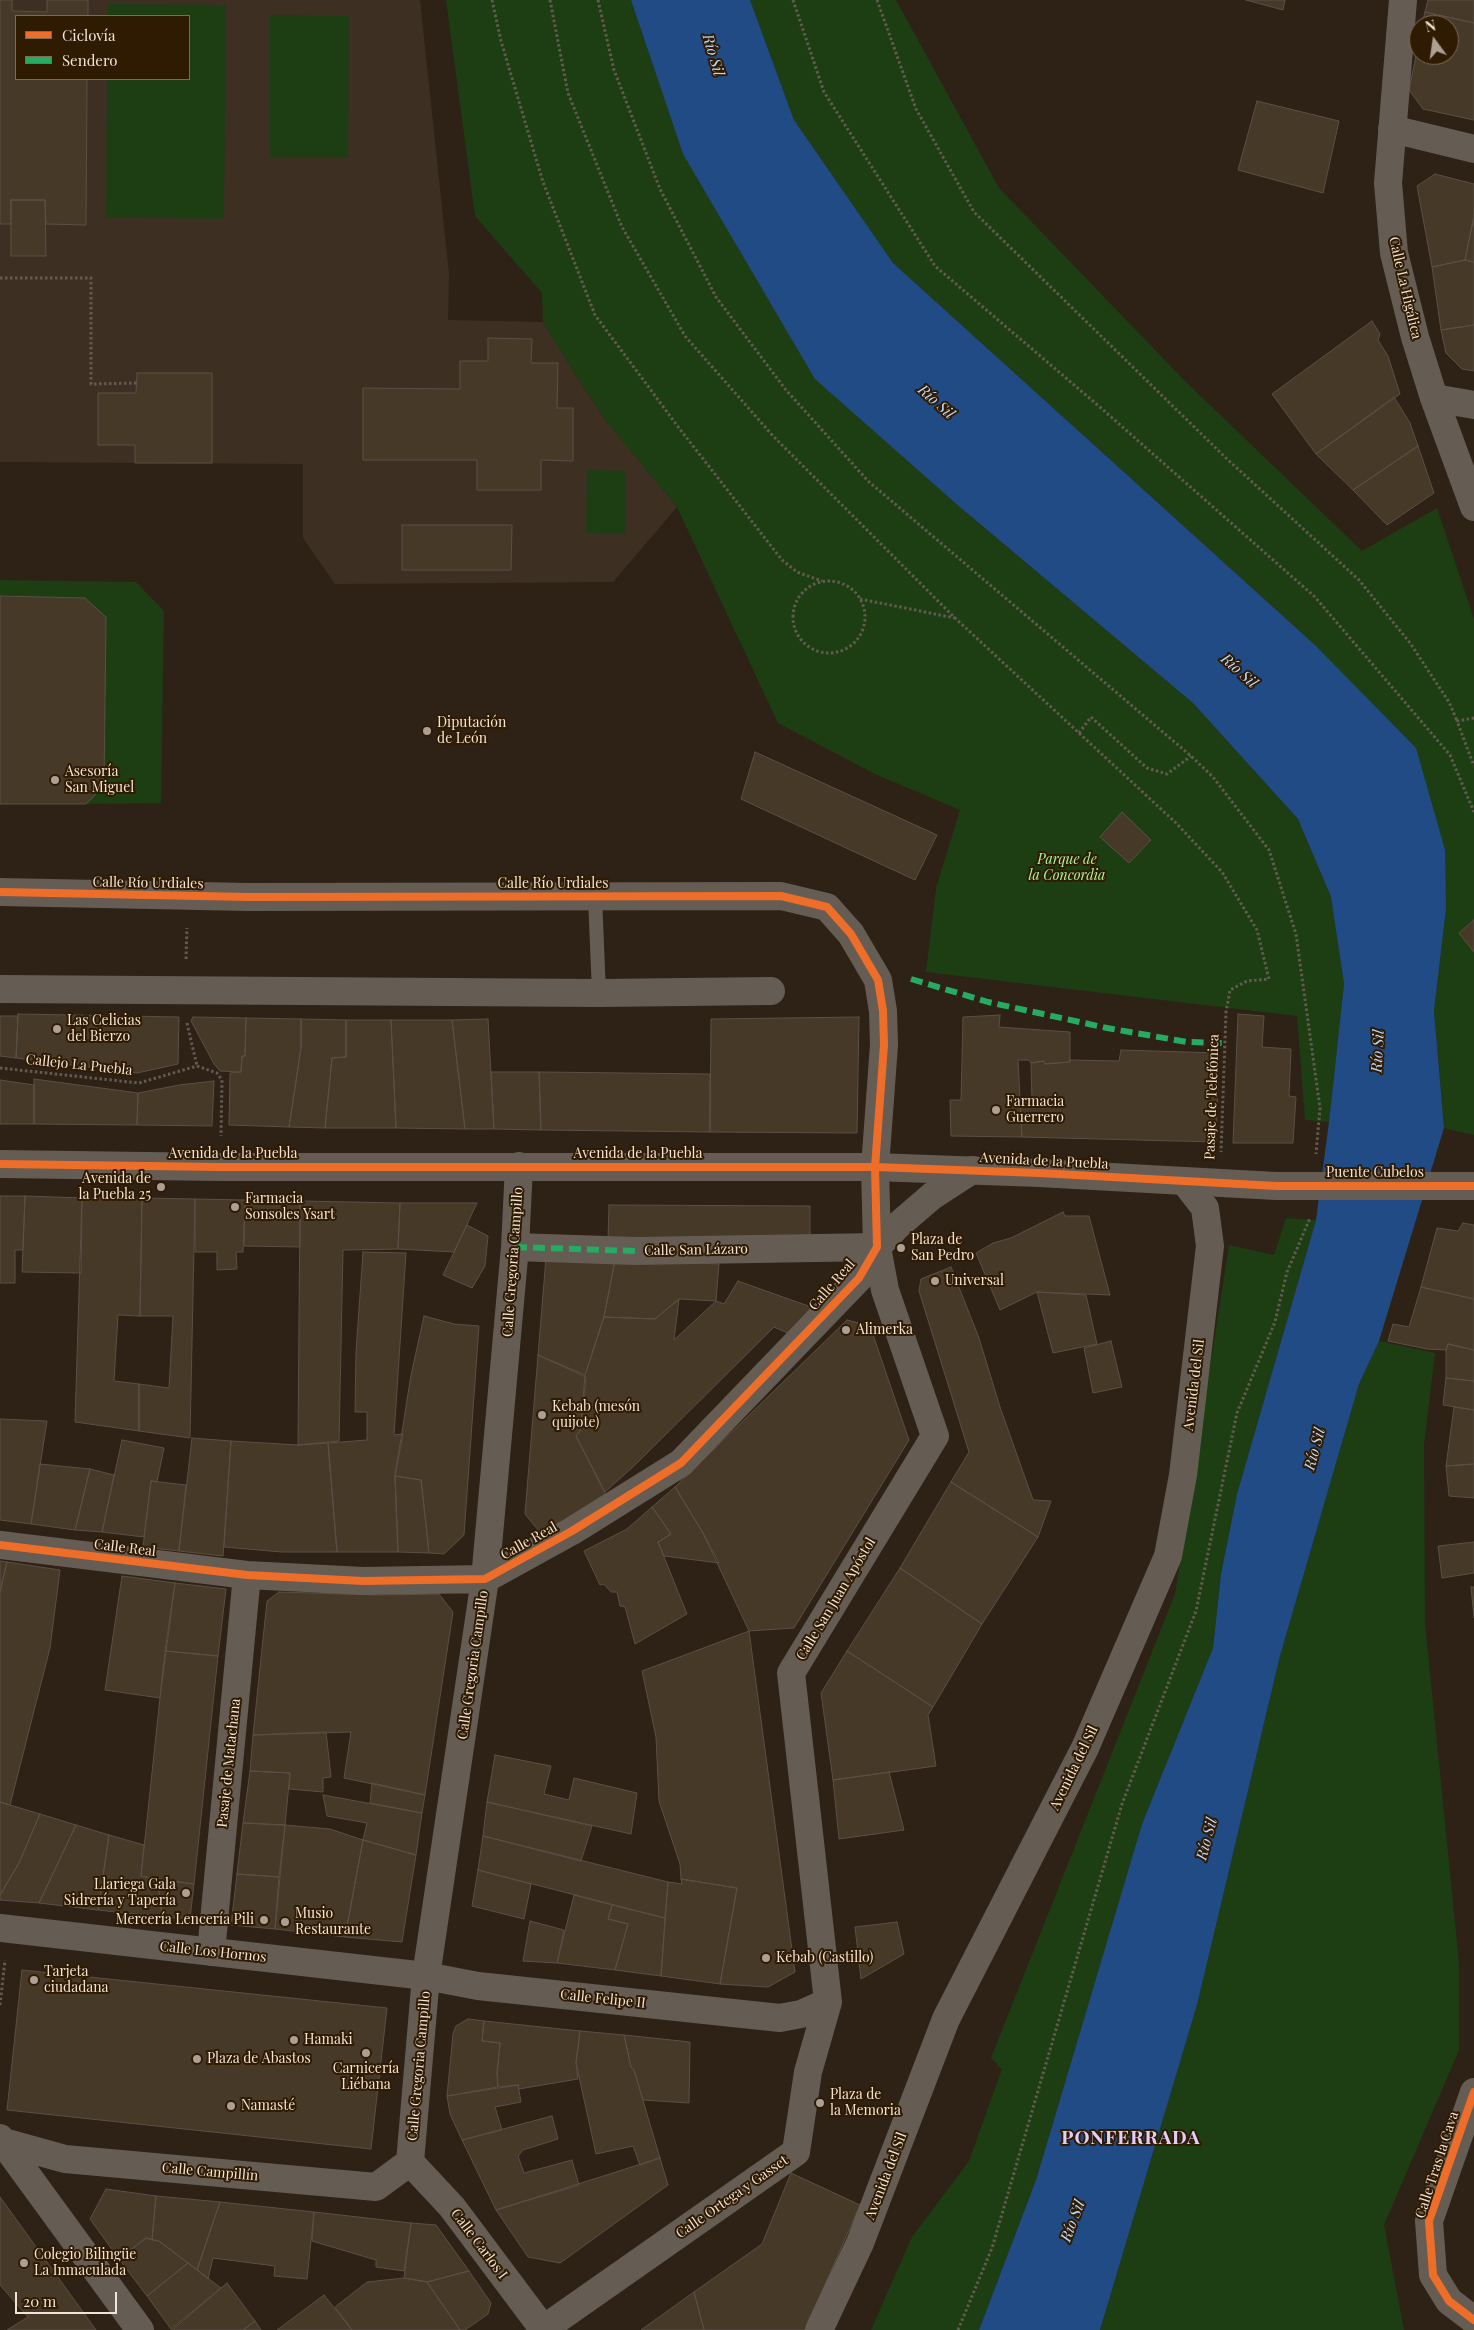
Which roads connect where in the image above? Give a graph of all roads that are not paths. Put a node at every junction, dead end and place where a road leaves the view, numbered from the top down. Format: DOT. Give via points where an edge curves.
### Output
graph roads {
  1 [pos="1403,0"];
  2 [pos="1392,129"];
  3 [pos="1474,149"];
  4 [pos="1434,398"];
  5 [pos="1474,405"];
  6 [pos="1474,507"];
  7 [pos="0,892"];
  8 [pos="595,897"];
  9 [pos="0,989"];
  10 [pos="771,991"];
  11 [pos="599,993"];
  12 [pos="0,1164"];
  13 [pos="519,1166"];
  14 [pos="874,1167"];
  15 [pos="972,1170"];
  16 [pos="1184,1181"];
  17 [pos="1276,1186"];
  18 [pos="1474,1186"];
  19 [pos="515,1247"];
  20 [pos="877,1247"];
  21 [pos="0,1545"];
  22 [pos="247,1575"];
  23 [pos="485,1579"];
  24 [pos="4,1929"];
  25 [pos="211,1952"];
  26 [pos="426,1976"];
  27 [pos="828,2002"];
  28 [pos="780,2018"];
  29 [pos="805,2091"];
  30 [pos="1474,2092"];
  31 [pos="1,2140"];
  32 [pos="410,2162"];
  33 [pos="1474,2320"];
  34 [pos="140,2330"];
  35 [pos="543,2330"];
  36 [pos="819,2330"];
  1 -- 2 [label="street, Calle La Higálica"];
  2 -- 3 [label="street"];
  2 -- 4 [label="street, Calle La Higálica" via="1388,184 1394,252"];
  4 -- 5 [label="street"];
  4 -- 6 [label="street, Calle La Higálica"];
  7 -- 8 [label="street, Calle Río Urdiales"];
  8 -- 11 [label="lane"];
  8 -- 14 [label="street, Calle Río Urdiales" via="781,896 827,908 851,934 878,980 884,1045"];
  9 -- 11 [label="street"];
  10 -- 11 [label="street"];
  12 -- 13 [label="street, Avenida de la Puebla"];
  13 -- 14 [label="street, Avenida de la Puebla"];
  13 -- 19 [label="street, Calle Gregoria Campillo"];
  14 -- 15 [label="street, Avenida de la Puebla"];
  14 -- 20 [label="street"];
  15 -- 16 [label="street, Avenida de la Puebla"];
  15 -- 20 [label="street" via="932,1196"];
  16 -- 17 [label="street, Avenida de la Puebla"];
  16 -- 36 [label="street, Avenida del Sil" via="1205,1208 1210,1246 1183,1475 1168,1556 1085,1748 946,2020 860,2243"];
  17 -- 18 [label="street, Puente Cubelos"];
  19 -- 20 [label="street, Calle San Lázaro" via="635,1251"];
  19 -- 23 [label="street, Calle Gregoria Campillo"];
  20 -- 23 [label="street, Calle Real" via="859,1278 681,1463 572,1531"];
  20 -- 27 [label="street, Calle San Juan Apóstol" via="885,1290 935,1436 791,1673"];
  21 -- 22 [label="street, Calle Real"];
  22 -- 23 [label="street, Calle Real" via="362,1581"];
  22 -- 25 [label="street, Pasaje de Matachana"];
  23 -- 26 [label="street, Calle Gregoria Campillo"];
  24 -- 25 [label="street, Calle Los Hornos"];
  25 -- 26 [label="street, Calle Los Hornos"];
  26 -- 28 [label="street, Calle Felipe II" via="478,1986"];
  26 -- 32 [label="street, Calle Gregoria Campillo"];
  27 -- 28 [label="street, Calle Felipe II" via="801,2014"];
  27 -- 29 [label="street, Calle Ortega y Gasset"];
  28 -- 29 [label="street" via="799,2030 806,2056"];
  29 -- 35 [label="street, Calle Ortega y Gasset" via="796,2152"];
  30 -- 33 [label="street, Calle Tras la Cava" via="1429,2221 1433,2275 1449,2302"];
  31 -- 32 [label="street, Calle Campillín" via="65,2159 376,2187"];
  31 -- 34 [label="street"];
  32 -- 35 [label="street, Calle Carlos I" via="452,2207"];
}
